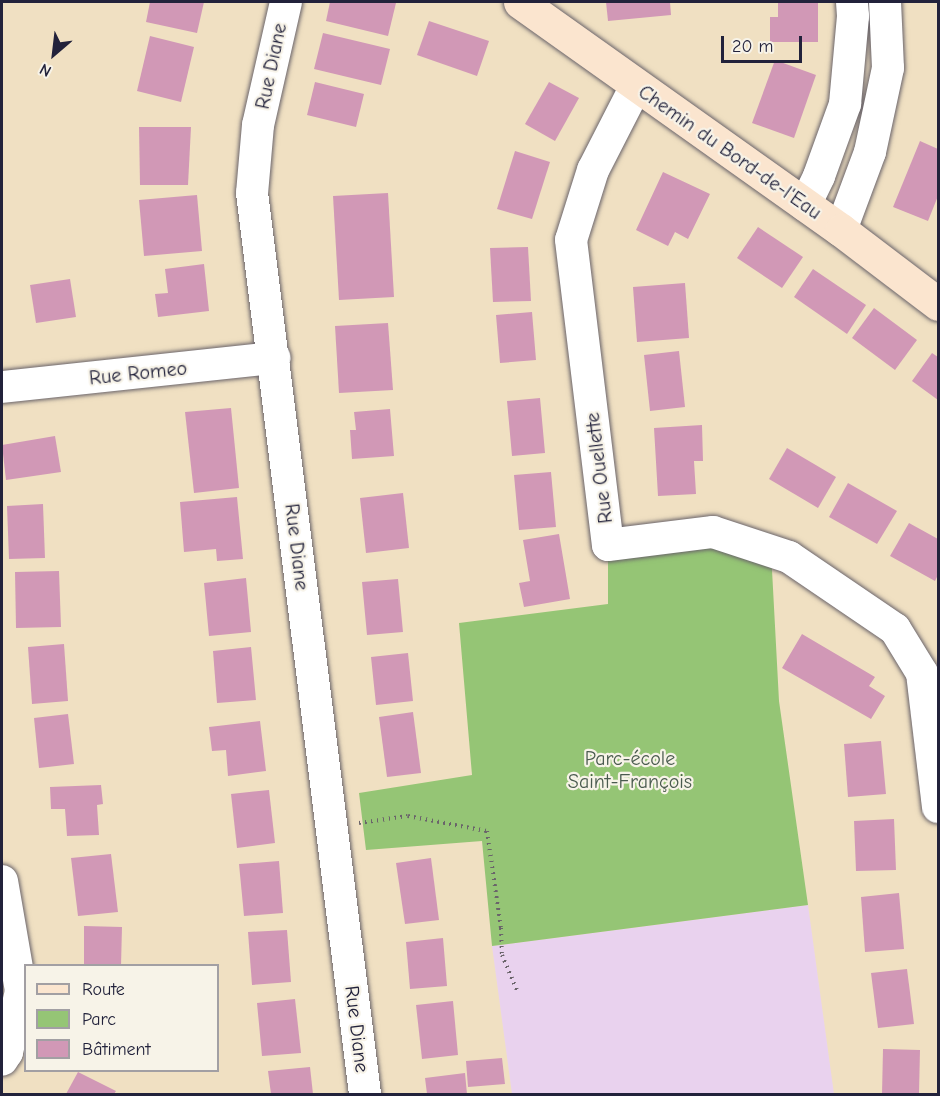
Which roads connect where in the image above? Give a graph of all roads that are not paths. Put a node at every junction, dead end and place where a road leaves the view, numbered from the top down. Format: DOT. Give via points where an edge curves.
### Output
graph roads {
  1 [pos="286,2"];
  2 [pos="852,2"];
  3 [pos="885,2"];
  4 [pos="527,4"];
  5 [pos="636,86"];
  6 [pos="805,205"];
  7 [pos="841,230"];
  8 [pos="939,304"];
  9 [pos="274,358"];
  10 [pos="2,387"];
  11 [pos="939,807"];
  12 [pos="2,881"];
  13 [pos="2,1060"];
  14 [pos="365,1095"];
  1 -- 9 [label="street, Rue Diane" via="258,125 252,193"];
  2 -- 6 [label="street" via="845,104"];
  3 -- 7 [label="street" via="888,68 870,152"];
  4 -- 5 [label="street, Chemin du Bord-de-l'Eau"];
  5 -- 6 [label="street, Chemin du Bord-de-l'Eau"];
  5 -- 11 [label="street, Rue Ouellette" via="593,170 572,240 608,545 713,532 789,557 895,629 922,672"];
  6 -- 7 [label="street, Chemin du Bord-de-l'Eau"];
  7 -- 8 [label="street, Chemin du Bord-de-l'Eau"];
  9 -- 10 [label="street, Rue Romeo"];
  9 -- 14 [label="street, Rue Diane"];
  12 -- 13 [label="street" via="21,991"];
}
